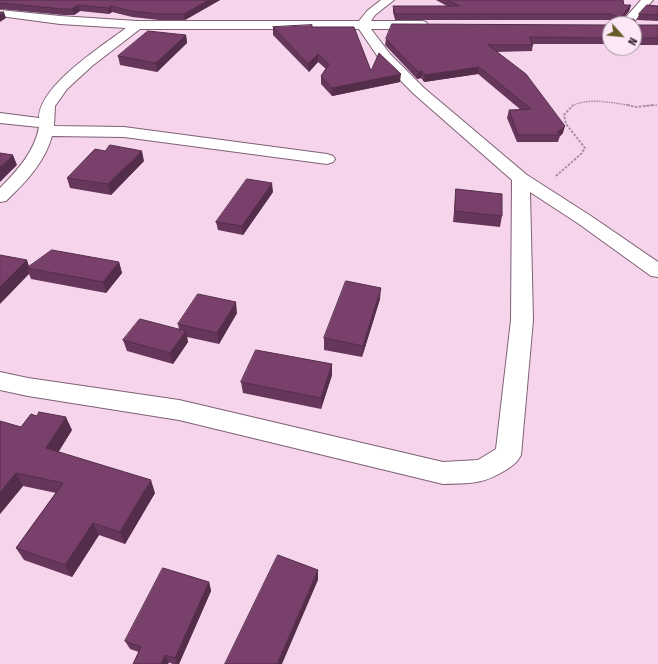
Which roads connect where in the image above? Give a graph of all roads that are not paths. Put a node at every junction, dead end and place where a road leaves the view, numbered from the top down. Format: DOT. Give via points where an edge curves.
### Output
graph roads {
  1 [pos="388,0"];
  2 [pos="647,0"];
  3 [pos="0,13"];
  4 [pos="633,16"];
  5 [pos="138,25"];
  6 [pos="362,25"];
  7 [pos="432,25"];
  8 [pos="0,118"];
  9 [pos="46,127"];
  10 [pos="327,159"];
  11 [pos="529,184"];
  12 [pos="0,198"];
  13 [pos="658,271"];
  14 [pos="0,381"];
  1 -- 6 [label="street" via="371,13"];
  2 -- 4 [label="street"];
  3 -- 5 [label="street"];
  5 -- 6 [label="street"];
  5 -- 9 [label="street" via="64,83 48,106"];
  6 -- 7 [label="street"];
  6 -- 11 [label="street" via="385,57 420,91"];
  8 -- 9 [label="street"];
  9 -- 10 [label="street" via="124,132"];
  9 -- 12 [label="street" via="38,152 16,182"];
  11 -- 13 [label="street"];
  11 -- 14 [label="street" via="522,320 508,455 482,471 443,474 179,410"];
}
